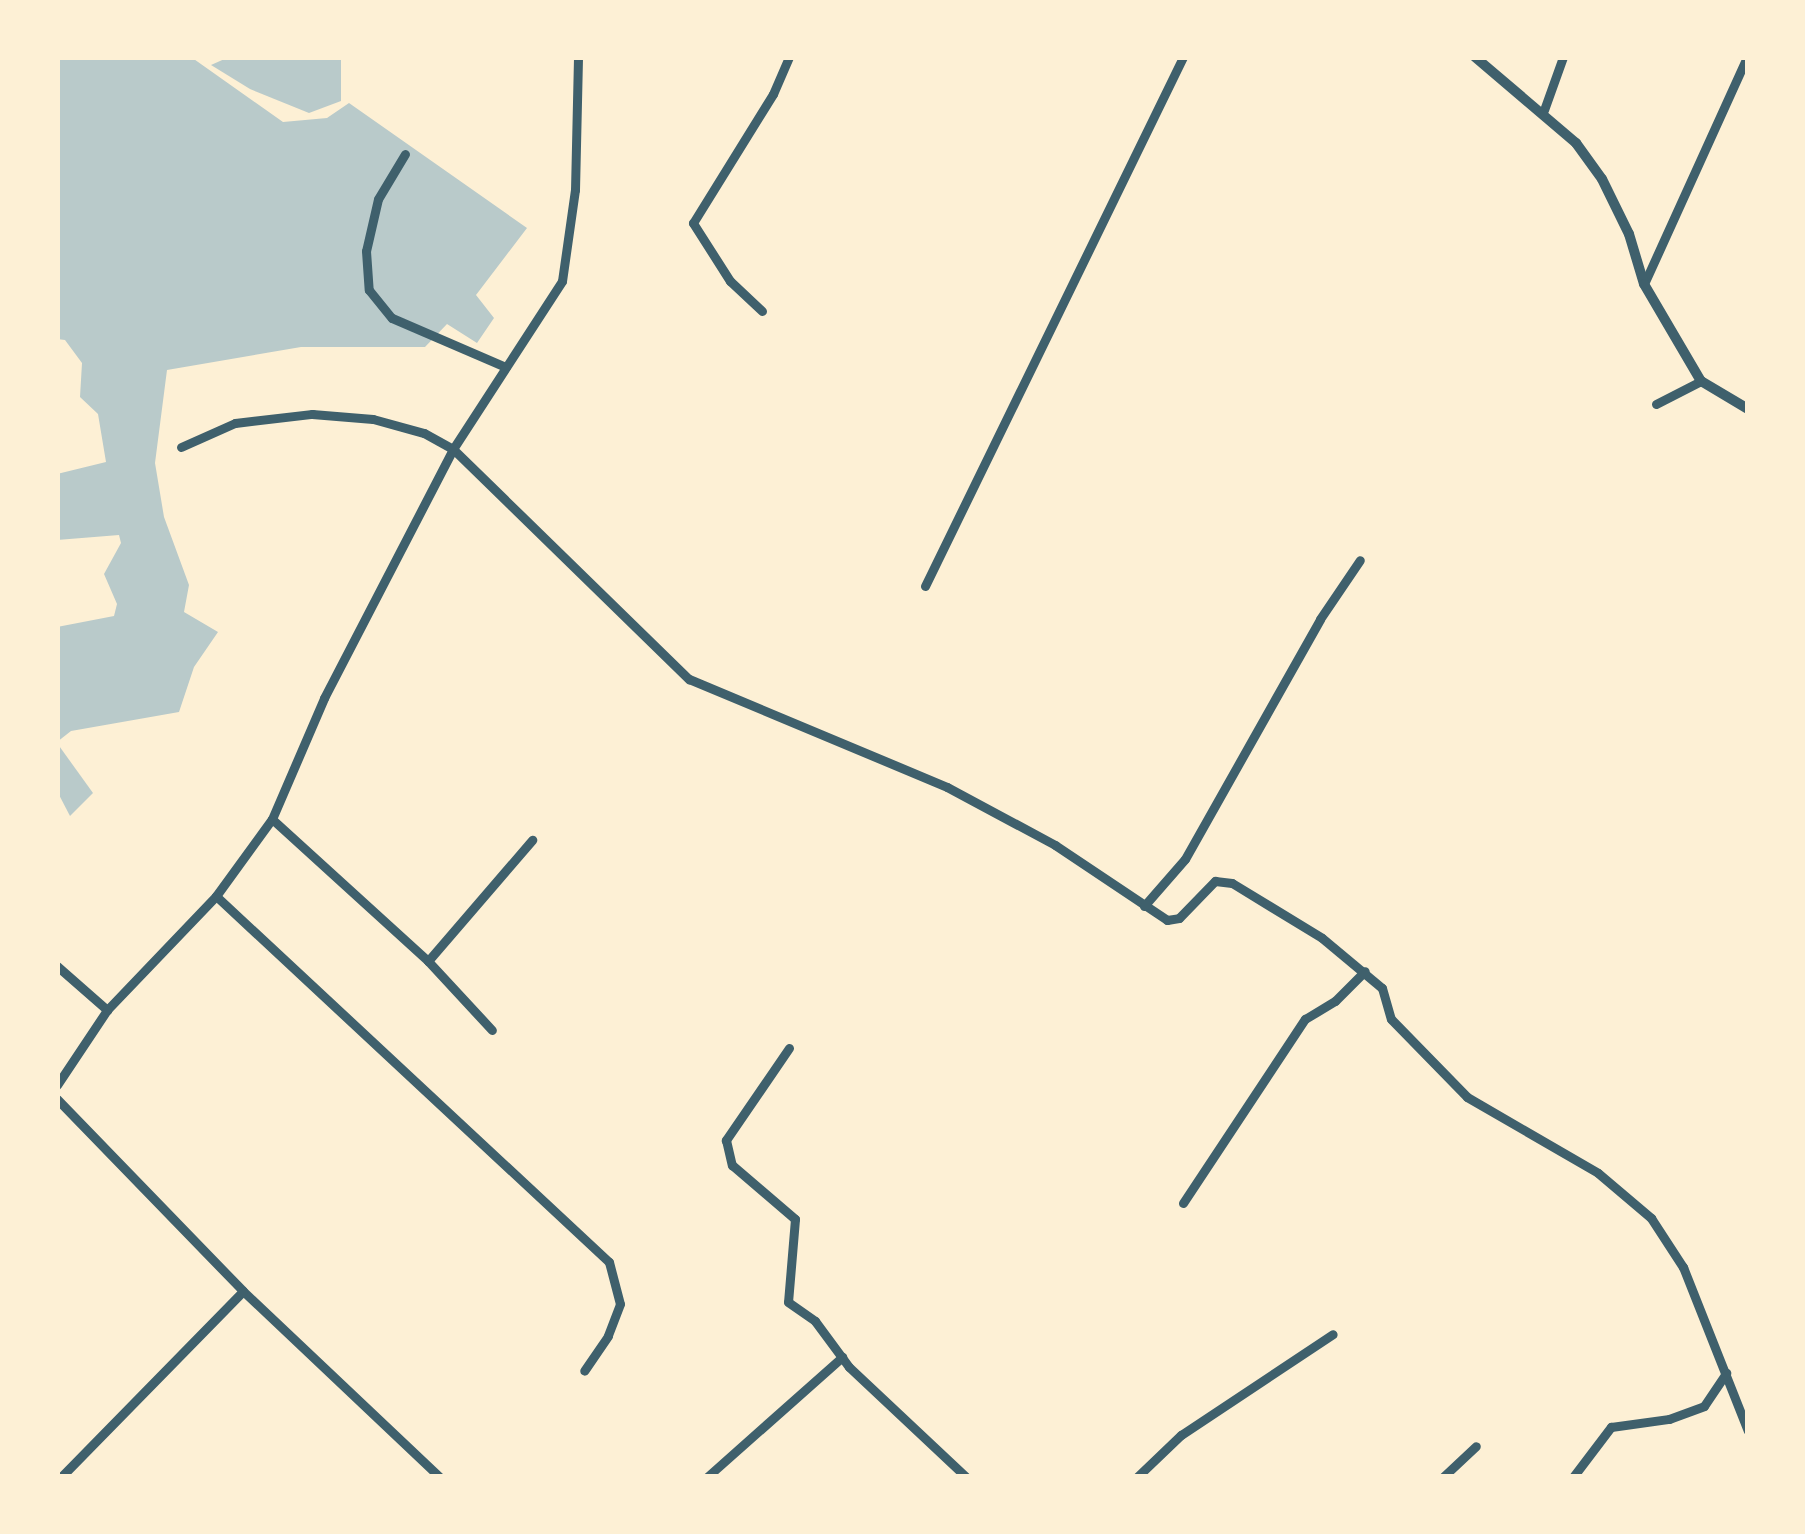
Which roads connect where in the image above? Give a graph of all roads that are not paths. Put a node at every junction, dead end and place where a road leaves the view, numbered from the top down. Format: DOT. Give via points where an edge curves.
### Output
graph roads {
  1 [pos="578,57"];
  2 [pos="790,57"];
  3 [pos="1183,57"];
  4 [pos="1475,57"];
  5 [pos="1563,57"];
  6 [pos="1747,57"];
  7 [pos="1544,110"];
  8 [pos="405,154"];
  9 [pos="1644,284"];
  10 [pos="762,311"];
  11 [pos="506,367"];
  12 [pos="1701,381"];
  13 [pos="1656,404"];
  14 [pos="1748,409"];
  15 [pos="181,447"];
  16 [pos="453,449"];
  17 [pos="1360,560"];
  18 [pos="925,586"];
  19 [pos="272,819"];
  20 [pos="532,840"];
  21 [pos="217,896"];
  22 [pos="1144,906"];
  23 [pos="428,961"];
  24 [pos="57,966"];
  25 [pos="1365,970"];
  26 [pos="107,1010"];
  27 [pos="492,1030"];
  28 [pos="789,1048"];
  29 [pos="57,1085"];
  30 [pos="57,1099"];
  31 [pos="1184,1203"];
  32 [pos="243,1291"];
  33 [pos="1333,1334"];
  34 [pos="842,1357"];
  35 [pos="584,1371"];
  36 [pos="1726,1373"];
  37 [pos="1748,1431"];
  38 [pos="1476,1446"];
  39 [pos="61,1477"];
  40 [pos="440,1477"];
  41 [pos="707,1477"];
  42 [pos="966,1477"];
  43 [pos="1136,1477"];
  44 [pos="1444,1477"];
  45 [pos="1573,1477"];
  1 -- 11 [label="street" via="568,255 562,280"];
  2 -- 10 [label="street" via="693,223 730,281"];
  3 -- 18 [label="street"];
  4 -- 7 [label="street"];
  5 -- 7 [label="street"];
  6 -- 9 [label="street"];
  7 -- 9 [label="street" via="1602,179"];
  8 -- 11 [label="street" via="378,199 369,290 392,318"];
  9 -- 12 [label="street"];
  11 -- 16 [label="street"];
  12 -- 13 [label="street"];
  12 -- 14 [label="street"];
  15 -- 16 [label="street" via="235,423 312,414 373,418"];
  16 -- 19 [label="street" via="324,698"];
  16 -- 22 [label="street" via="689,679 947,787 1055,845"];
  17 -- 22 [label="street" via="1185,859"];
  19 -- 21 [label="street"];
  19 -- 23 [label="street"];
  20 -- 23 [label="street"];
  21 -- 26 [label="street"];
  21 -- 35 [label="street" via="609,1262 620,1304"];
  22 -- 25 [label="street" via="1179,918 1206,886 1232,883"];
  23 -- 27 [label="street"];
  24 -- 26 [label="street"];
  25 -- 31 [label="street" via="1336,1001 1305,1018"];
  25 -- 36 [label="street" via="1382,988 1391,1019 1467,1096 1598,1173 1651,1218 1683,1267"];
  26 -- 29 [label="street"];
  28 -- 34 [label="street" via="726,1140 732,1165 795,1219 788,1302"];
  30 -- 32 [label="street"];
  32 -- 39 [label="street"];
  32 -- 40 [label="street"];
  33 -- 43 [label="street" via="1181,1435"];
  34 -- 41 [label="street"];
  34 -- 42 [label="street"];
  36 -- 37 [label="street"];
  36 -- 45 [label="street" via="1704,1406 1611,1427"];
  38 -- 44 [label="street"];
}
